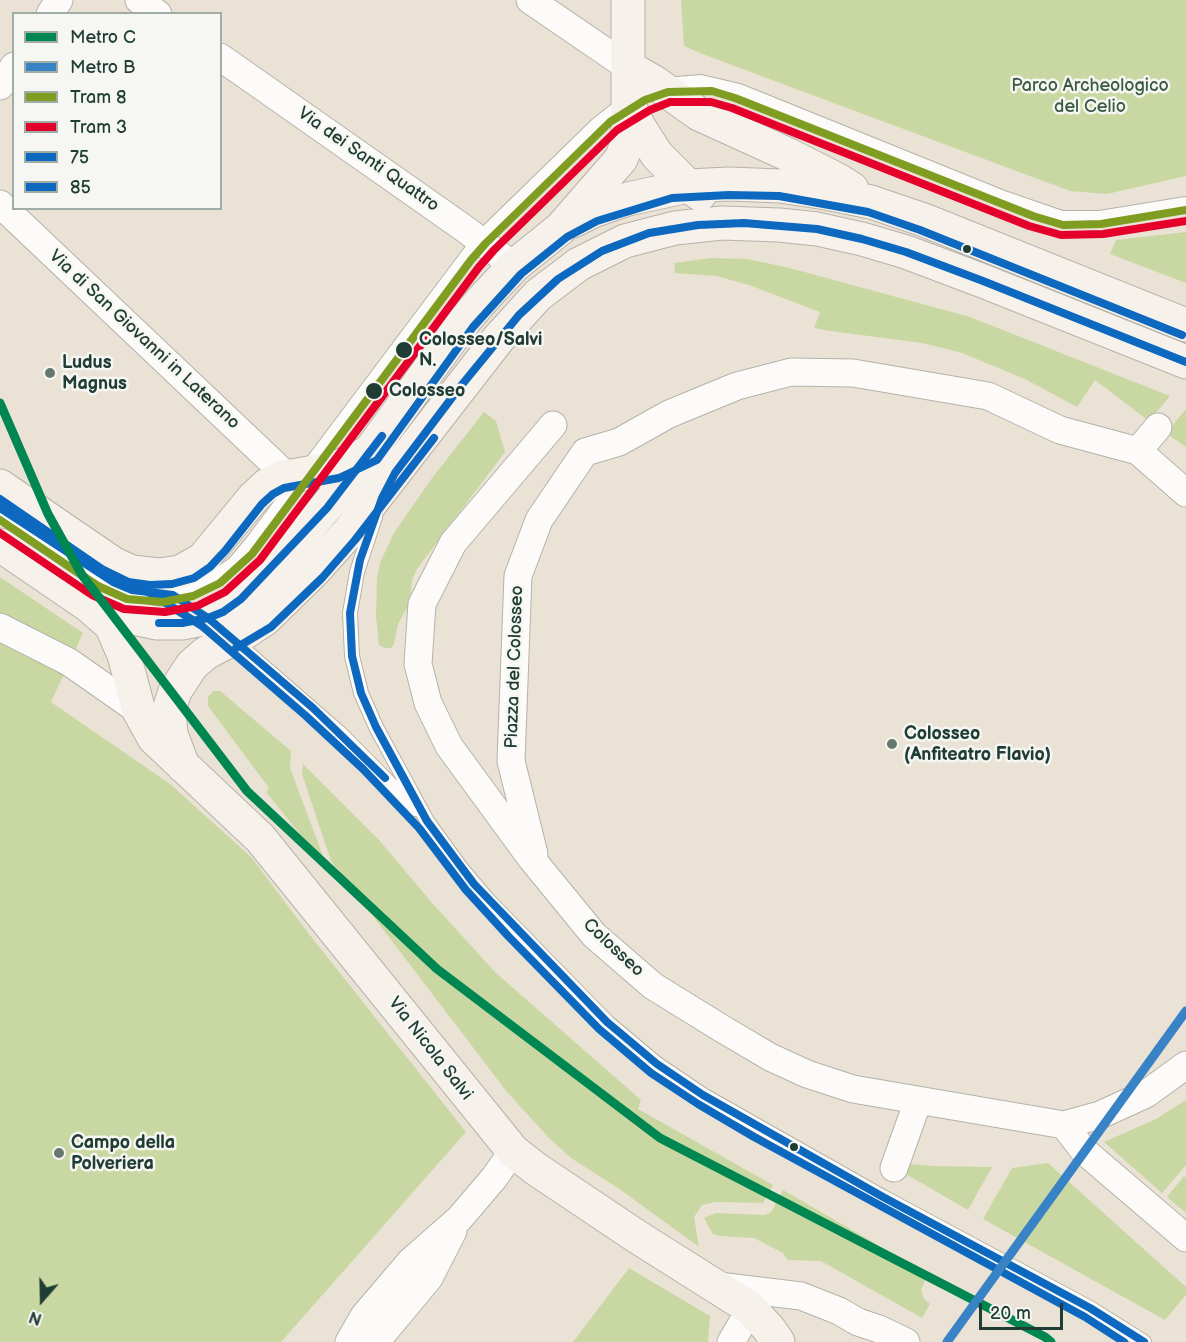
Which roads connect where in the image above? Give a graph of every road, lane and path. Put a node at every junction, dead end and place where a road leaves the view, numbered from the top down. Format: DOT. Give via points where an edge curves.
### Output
graph roads {
  1 [pos="139,0"];
  2 [pos="530,0"];
  3 [pos="628,0"];
  4 [pos="155,12"];
  5 [pos="222,58"];
  6 [pos="628,67"];
  7 [pos="12,69"];
  8 [pos="0,86"];
  9 [pos="660,86"];
  10 [pos="628,100"];
  11 [pos="688,186"];
  12 [pos="871,202"];
  13 [pos="0,204"];
  14 [pos="1186,204"];
  15 [pos="744,222"];
  16 [pos="561,228"];
  17 [pos="480,239"];
  18 [pos="514,266"];
  19 [pos="1186,325"];
  20 [pos="1186,362"];
  21 [pos="553,425"];
  22 [pos="1158,427"];
  23 [pos="371,451"];
  24 [pos="1138,451"];
  25 [pos="395,473"];
  26 [pos="296,475"];
  27 [pos="0,486"];
  28 [pos="1186,493"];
  29 [pos="0,508"];
  30 [pos="0,545"];
  31 [pos="132,572"];
  32 [pos="173,595"];
  33 [pos="88,605"];
  34 [pos="0,627"];
  35 [pos="220,629"];
  36 [pos="139,711"];
  37 [pos="183,766"];
  38 [pos="427,821"];
  39 [pos="537,866"];
  40 [pos="1186,1065"];
  41 [pos="918,1101"];
  42 [pos="1064,1125"];
  43 [pos="513,1151"];
  44 [pos="894,1168"];
  45 [pos="459,1219"];
  46 [pos="1186,1238"];
  47 [pos="718,1287"];
  48 [pos="755,1313"];
  49 [pos="861,1332"];
  50 [pos="383,1339"];
  51 [pos="349,1342"];
  52 [pos="731,1342"];
  53 [pos="778,1342"];
  54 [pos="906,1342"];
  55 [pos="1144,1342"];
  1 -- 4 [label="street"];
  2 -- 6 [label="street"];
  3 -- 6 [label="main road"];
  5 -- 17 [label="street, Via dei Santi Quattro"];
  6 -- 9 [label="main road"];
  6 -- 10 [label="main road"];
  7 -- 8 [label="street"];
  9 -- 10 [label="lane"];
  9 -- 12 [label="main road" via="699,114 838,180"];
  9 -- 14 [label="lane" via="700,82 739,91 1062,218 1100,218"];
  10 -- 11 [label="main road" via="652,148"];
  10 -- 16 [label="main road" via="625,152"];
  10 -- 17 [label="lane"];
  11 -- 12 [label="main road" via="780,186"];
  11 -- 15 [label="main road"];
  11 -- 16 [label="main road" via="628,199"];
  12 -- 19 [label="main road"];
  13 -- 26 [label="street, Via di San Giovanni in Laterano"];
  15 -- 20 [label="main road" via="817,230 906,252"];
  15 -- 25 [label="main road" via="649,233 602,251 558,279 499,338"];
  16 -- 18 [label="main road"];
  17 -- 18 [label="street, Via dei Santi Quattro"];
  17 -- 26 [label="lane"];
  18 -- 23 [label="main road" via="465,320"];
  21 -- 39 [label="street, Colosseo" via="453,543 422,604 418,664 428,703 449,746"];
  22 -- 24 [label="street"];
  23 -- 26 [label="main road" via="336,468"];
  23 -- 35 [label="main road" via="327,508 261,581 231,607"];
  24 -- 28 [label="street"];
  24 -- 39 [label="street, Piazza del Colosseo" via="1060,430 988,396 853,373 791,372 737,386 669,414 619,442 585,452 539,520 518,576 511,761"];
  25 -- 35 [label="main road" via="347,534 265,619"];
  25 -- 38 [label="lane" via="373,521 357,572 350,613 351,644 369,712"];
  26 -- 31 [label="main road" via="275,480 260,490 218,544 197,564 159,575"];
  26 -- 32 [label="lane" via="234,564 202,585"];
  27 -- 31 [label="main road" via="107,560"];
  29 -- 32 [label="lane" via="113,582 132,590"];
  30 -- 33 [label="main road"];
  31 -- 32 [label="main road"];
  32 -- 35 [label="main road"];
  33 -- 35 [label="main road" via="156,623"];
  33 -- 36 [label="main road" via="111,625 116,635"];
  34 -- 36 [label="street" via="69,662"];
  35 -- 37 [label="main road" via="172,697 171,734"];
  35 -- 38 [label="lane" via="341,734"];
  36 -- 37 [label="main road" via="154,738"];
  37 -- 43 [label="main road, Via Nicola Salvi" via="260,838"];
  38 -- 55 [label="lane" via="474,884 573,987 630,1041 682,1082 1090,1308"];
  39 -- 41 [label="street, Colosseo" via="594,935 653,986 721,1029 807,1074 853,1089"];
  40 -- 42 [label="street, Colosseo" via="1146,1094"];
  41 -- 42 [label="street, Colosseo"];
  41 -- 44 [label="street"];
  42 -- 46 [label="street" via="1084,1151 1159,1202"];
  43 -- 45 [label="street"];
  43 -- 47 [label="main road, Via Nicola Salvi"];
  45 -- 50 [label="street" via="429,1278"];
  45 -- 51 [label="street" via="410,1262 364,1316"];
  47 -- 48 [label="main road, Via Nicola Salvi"];
  47 -- 49 [label="street, Via Nicola Salvi" via="801,1296 838,1311"];
  48 -- 52 [label="street" via="741,1325"];
  48 -- 53 [label="main road, Via Nicola Salvi"];
  49 -- 54 [label="street, Via Nicola Salvi" via="879,1329"];
}
